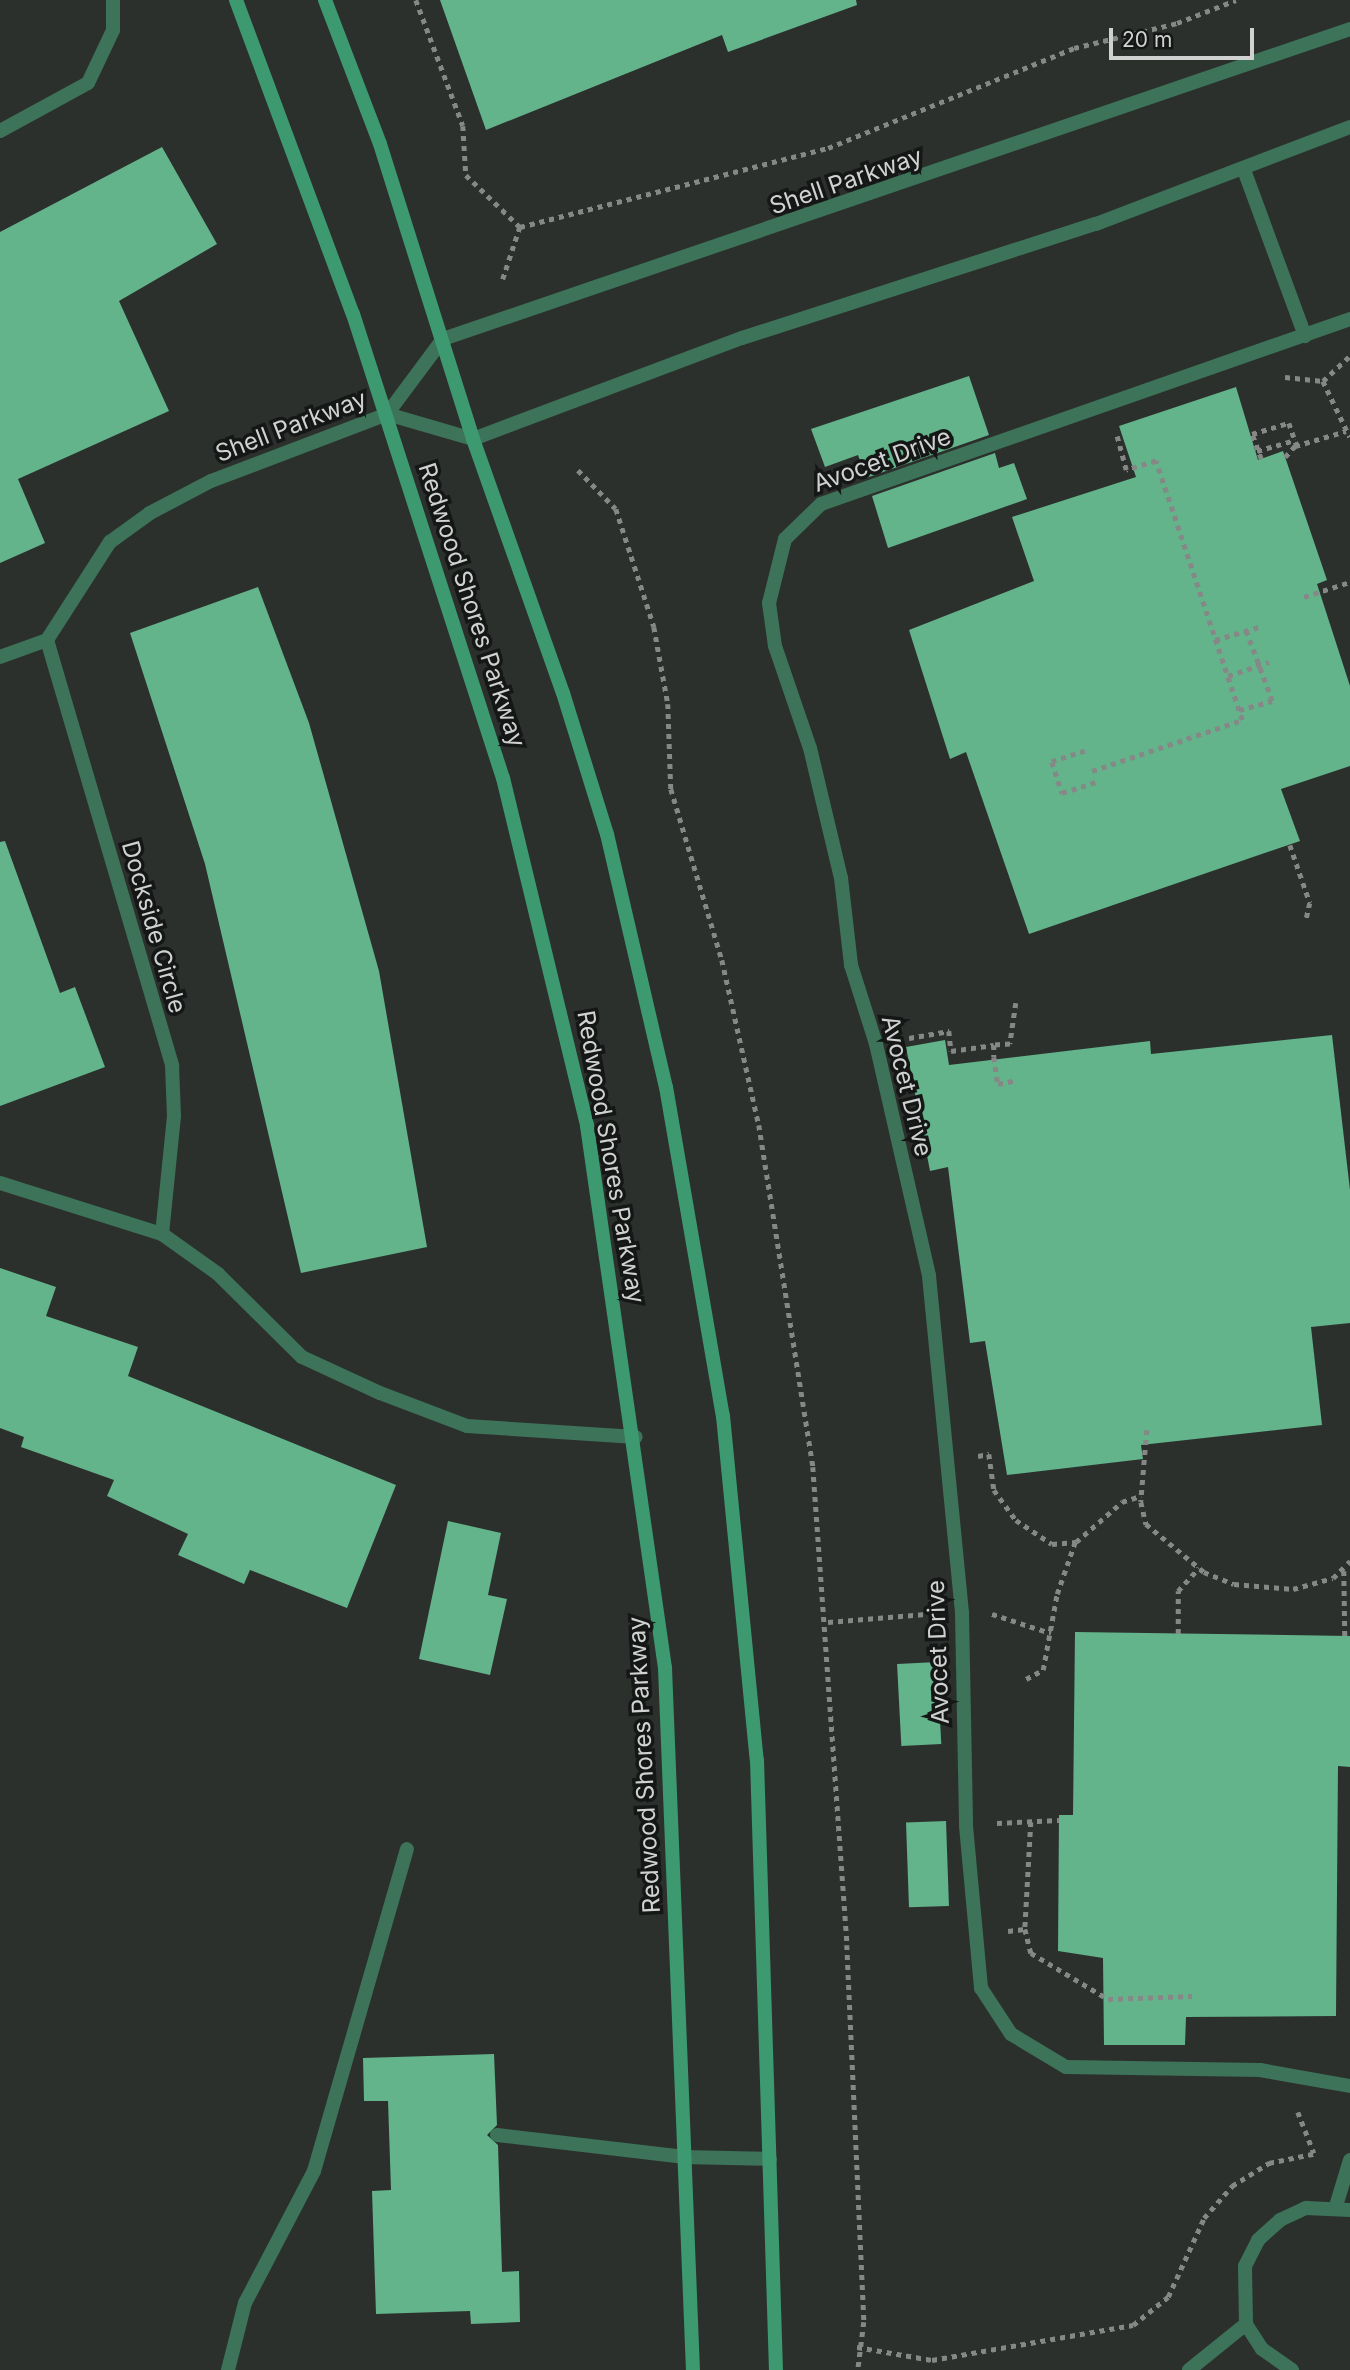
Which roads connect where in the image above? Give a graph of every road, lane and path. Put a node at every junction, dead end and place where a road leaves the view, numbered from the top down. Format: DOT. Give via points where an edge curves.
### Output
graph roads {
  1 [pos="113,0"];
  2 [pos="236,0"];
  3 [pos="325,0"];
  4 [pos="416,0"];
  5 [pos="1236,0"];
  6 [pos="1350,29"];
  7 [pos="1350,127"];
  8 [pos="0,131"];
  9 [pos="1244,170"];
  10 [pos="520,227"];
  11 [pos="502,279"];
  12 [pos="1350,319"];
  13 [pos="1305,336"];
  14 [pos="443,339"];
  15 [pos="1350,356"];
  16 [pos="1271,379"];
  17 [pos="1323,381"];
  18 [pos="1110,404"];
  19 [pos="387,414"];
  20 [pos="1348,434"];
  21 [pos="473,439"];
  22 [pos="1296,443"];
  23 [pos="1257,451"];
  24 [pos="1285,457"];
  25 [pos="1261,459"];
  26 [pos="578,470"];
  27 [pos="1350,582"];
  28 [pos="1304,597"];
  29 [pos="1259,628"];
  30 [pos="1246,631"];
  31 [pos="47,640"];
  32 [pos="1215,640"];
  33 [pos="0,657"];
  34 [pos="1269,662"];
  35 [pos="1259,666"];
  36 [pos="1228,676"];
  37 [pos="1239,710"];
  38 [pos="1084,751"];
  39 [pos="1092,771"];
  40 [pos="1095,782"];
  41 [pos="1290,845"];
  42 [pos="1307,921"];
  43 [pos="1016,1003"];
  44 [pos="876,1044"];
  45 [pos="995,1045"];
  46 [pos="1017,1080"];
  47 [pos="0,1183"];
  48 [pos="162,1234"];
  49 [pos="1147,1430"];
  50 [pos="636,1437"];
  51 [pos="948,1462"];
  52 [pos="1141,1496"];
  53 [pos="1076,1542"];
  54 [pos="1350,1561"];
  55 [pos="1199,1568"];
  56 [pos="1344,1570"];
  57 [pos="986,1613"];
  58 [pos="926,1614"];
  59 [pos="828,1622"];
  60 [pos="1051,1633"];
  61 [pos="1178,1634"];
  62 [pos="1345,1636"];
  63 [pos="1026,1679"];
  64 [pos="1059,1820"];
  65 [pos="1031,1822"];
  66 [pos="966,1826"];
  67 [pos="407,1849"];
  68 [pos="1192,1996"];
  69 [pos="1350,2086"];
  70 [pos="1289,2105"];
  71 [pos="498,2135"];
  72 [pos="683,2157"];
  73 [pos="770,2159"];
  74 [pos="1350,2160"];
  75 [pos="1343,2208"];
  76 [pos="1246,2324"];
  77 [pos="857,2347"];
  78 [pos="228,2370"];
  79 [pos="693,2370"];
  80 [pos="776,2370"];
  81 [pos="858,2370"];
  82 [pos="1189,2370"];
  83 [pos="1292,2370"];
  1 -- 8 [label="street" via="107,52 88,83"];
  2 -- 19 [label="main road, Redwood Shores Parkway"];
  3 -- 14 [label="main road"];
  4 -- 10 [label="path" via="463,126 467,175"];
  5 -- 10 [label="path" via="1177,23 1074,48 828,148"];
  6 -- 14 [label="street, Shell Parkway"];
  7 -- 9 [label="street"];
  9 -- 13 [label="street"];
  9 -- 21 [label="street" via="742,338"];
  10 -- 11 [label="path"];
  12 -- 13 [label="street, Avocet Drive"];
  13 -- 18 [label="street, Avocet Drive"];
  14 -- 19 [label="street, Shell Parkway"];
  14 -- 21 [label="main road"];
  15 -- 17 [label="path"];
  16 -- 17 [label="path"];
  17 -- 20 [label="path"];
  18 -- 32 [label="path" via="1126,470 1156,461"];
  18 -- 44 [label="street, Avocet Drive" via="837,496 806,514 778,554 769,603 775,646 810,748 852,929 851,965"];
  19 -- 21 [label="street, Shell Parkway"];
  19 -- 31 [label="street, Shell Parkway" via="211,481 110,542"];
  19 -- 50 [label="main road, Redwood Shores Parkway" via="503,778 548,951 587,1126"];
  20 -- 22 [label="path"];
  21 -- 73 [label="main road" via="550,650 607,834 668,1101 723,1416 757,1760"];
  22 -- 23 [label="path"];
  22 -- 23 [label="path" via="1289,423 1252,434"];
  22 -- 24 [label="path"];
  23 -- 25 [label="path"];
  26 -- 59 [label="path" via="616,509 654,627 667,704 671,789 722,960 759,1125 813,1467"];
  27 -- 28 [label="path"];
  29 -- 30 [label="path"];
  30 -- 32 [label="path"];
  30 -- 35 [label="path"];
  31 -- 33 [label="street"];
  31 -- 48 [label="street, Dockside Circle" via="172,1066 174,1116"];
  32 -- 36 [label="path"];
  34 -- 35 [label="path"];
  35 -- 36 [label="path"];
  35 -- 37 [label="path" via="1272,701"];
  36 -- 37 [label="path"];
  37 -- 39 [label="path" via="1242,720"];
  38 -- 40 [label="path" via="1052,762 1062,793"];
  41 -- 42 [label="path" via="1310,903"];
  43 -- 45 [label="path" via="1010,1044"];
  44 -- 45 [label="path" via="948,1031 951,1051"];
  44 -- 51 [label="street, Avocet Drive" via="929,1276"];
  45 -- 46 [label="path" via="998,1084"];
  47 -- 48 [label="street"];
  48 -- 50 [label="street" via="218,1274 302,1357 380,1394 467,1426"];
  49 -- 52 [label="path"];
  50 -- 72 [label="main road, Redwood Shores Parkway" via="665,1668"];
  51 -- 53 [label="path" via="989,1454 994,1490 1025,1530 1052,1544"];
  51 -- 66 [label="street, Avocet Drive" via="962,1613"];
  52 -- 53 [label="path" via="1122,1502"];
  52 -- 55 [label="path" via="1153,1533"];
  53 -- 60 [label="path"];
  54 -- 56 [label="path"];
  55 -- 56 [label="path" via="1234,1584 1293,1589"];
  55 -- 61 [label="path" via="1178,1591"];
  56 -- 62 [label="path"];
  57 -- 60 [label="path"];
  58 -- 59 [label="path"];
  59 -- 77 [label="path" via="863,2308"];
  60 -- 63 [label="path" via="1043,1670"];
  64 -- 65 [label="path"];
  65 -- 66 [label="path"];
  65 -- 68 [label="path" via="1025,1929 1031,1953 1108,1999"];
  66 -- 69 [label="street, Avocet Drive" via="981,1989 1011,2034 1029,2048 1066,2067 1102,2072 1260,2070"];
  67 -- 78 [label="street" via="314,2171 245,2303"];
  70 -- 77 [label="path" via="1306,2122 1315,2153 1269,2163 1216,2201 1168,2297 1133,2325 932,2360"];
  71 -- 72 [label="street"];
  72 -- 73 [label="street"];
  72 -- 79 [label="main road, Redwood Shores Parkway"];
  73 -- 80 [label="main road"];
  74 -- 75 [label="street"];
  75 -- 76 [label="street" via="1306,2208 1258,2240 1245,2266"];
  76 -- 82 [label="street"];
  76 -- 83 [label="street" via="1262,2349"];
  77 -- 81 [label="path"];
}
